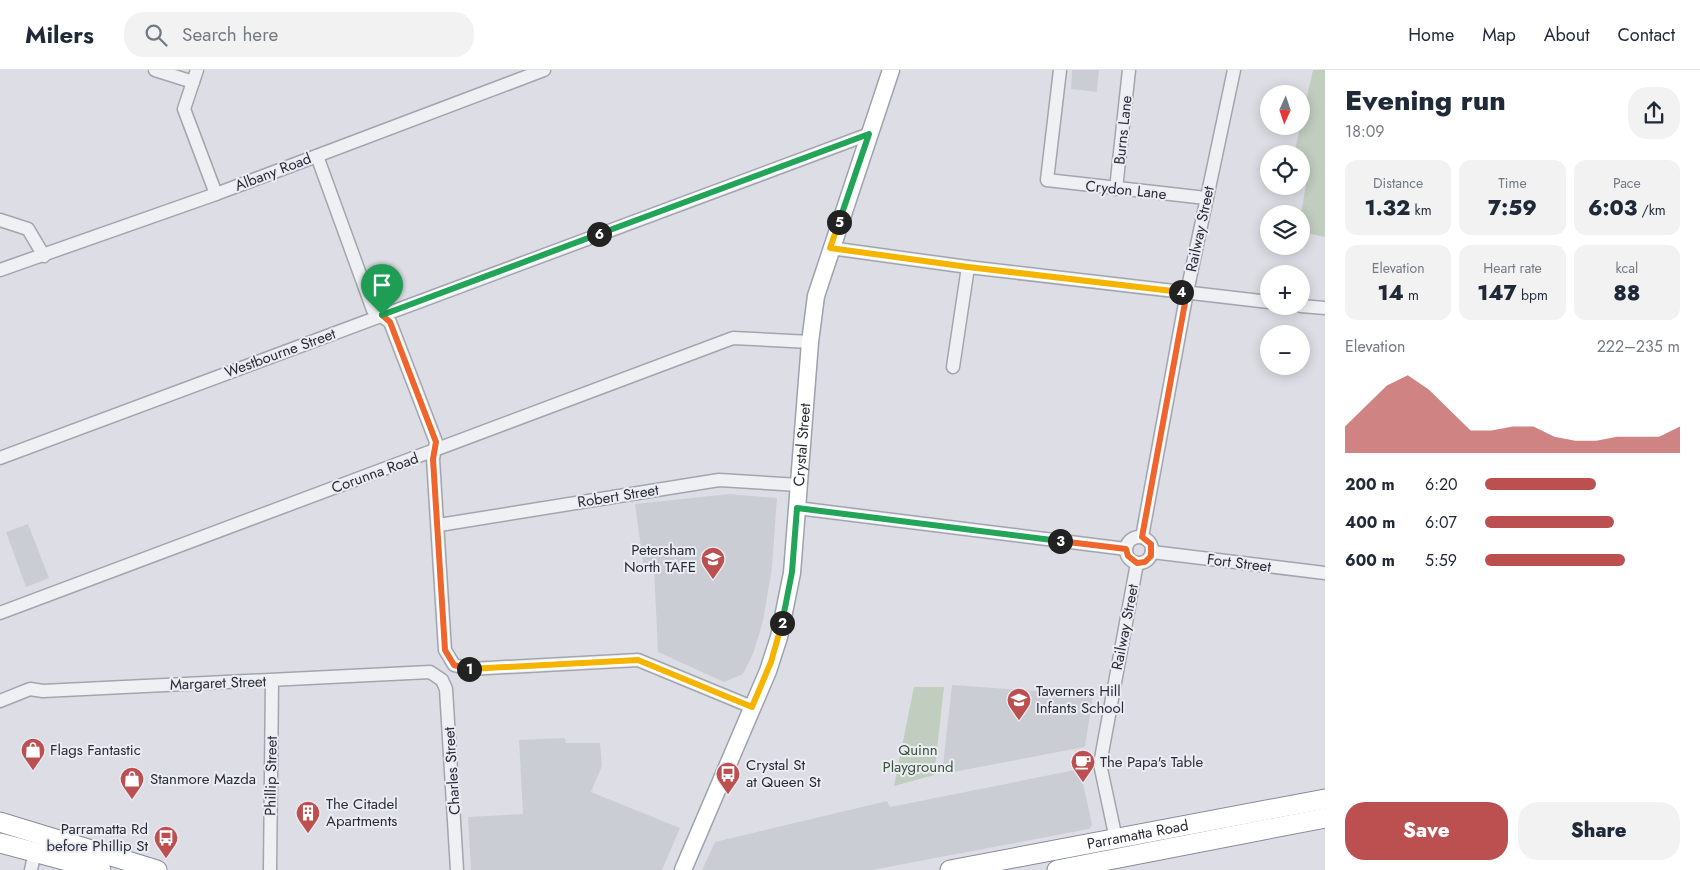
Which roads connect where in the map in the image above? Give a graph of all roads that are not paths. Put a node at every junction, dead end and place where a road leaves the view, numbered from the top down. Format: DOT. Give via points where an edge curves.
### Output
graph roads {
  1 [pos="155,70"];
  2 [pos="544,70"];
  3 [pos="891,70"];
  4 [pos="1060,70"];
  5 [pos="1129,70"];
  6 [pos="1234,70"];
  7 [pos="195,76"];
  8 [pos="869,134"];
  9 [pos="316,156"];
  10 [pos="1116,189"];
  11 [pos="216,194"];
  12 [pos="1206,198"];
  13 [pos="0,220"];
  14 [pos="830,248"];
  15 [pos="44,256"];
  16 [pos="968,267"];
  17 [pos="0,270"];
  18 [pos="1187,292"];
  19 [pos="1260,301"];
  20 [pos="1310,307"];
  21 [pos="1325,308"];
  22 [pos="382,315"];
  23 [pos="810,342"];
  24 [pos="953,367"];
  25 [pos="434,451"];
  26 [pos="0,458"];
  27 [pos="799,485"];
  28 [pos="797,508"];
  29 [pos="438,524"];
  30 [pos="1142,537"];
  31 [pos="1126,549"];
  32 [pos="1152,552"];
  33 [pos="1137,563"];
  34 [pos="1325,573"];
  35 [pos="0,613"];
  36 [pos="437,675"];
  37 [pos="272,681"];
  38 [pos="0,701"];
  39 [pos="752,707"];
  40 [pos="1325,799"];
  41 [pos="1325,818"];
  42 [pos="0,822"];
  43 [pos="1116,839"];
  44 [pos="0,843"];
  45 [pos="35,851"];
  46 [pos="1080,868"];
  47 [pos="31,870"];
  48 [pos="101,870"];
  49 [pos="157,870"];
  50 [pos="270,870"];
  51 [pos="457,870"];
  52 [pos="683,870"];
  53 [pos="950,870"];
  54 [pos="1057,870"];
  1 -- 7 [label="street"];
  2 -- 9 [label="street, Albany Road"];
  3 -- 8 [label="main road, Crystal Street"];
  4 -- 10 [label="street, Crydon Lane" via="1047,180"];
  5 -- 10 [label="street, Burns Lane"];
  6 -- 12 [label="street, Railway Street"];
  7 -- 11 [label="street" via="184,110"];
  8 -- 14 [label="main road, Crystal Street"];
  8 -- 22 [label="street, Westbourne Street"];
  9 -- 11 [label="street, Albany Road"];
  9 -- 22 [label="street" via="373,310"];
  10 -- 12 [label="street, Crydon Lane"];
  11 -- 15 [label="street, Albany Road"];
  12 -- 18 [label="street, Railway Street"];
  13 -- 15 [label="street" via="28,229"];
  14 -- 16 [label="street"];
  14 -- 23 [label="main road, Crystal Street" via="816,296"];
  15 -- 17 [label="street, Albany Road"];
  16 -- 18 [label="street"];
  16 -- 24 [label="street"];
  18 -- 19 [label="street"];
  18 -- 30 [label="street, Railway Street"];
  20 -- 21 [label="street"];
  22 -- 25 [label="street" via="390,322 436,442"];
  22 -- 26 [label="street, Westbourne Street"];
  23 -- 25 [label="street, Corunna Road" via="733,338"];
  23 -- 27 [label="main road, Crystal Street"];
  25 -- 29 [label="street"];
  25 -- 35 [label="street, Corunna Road"];
  27 -- 28 [label="main road, Crystal Street"];
  27 -- 29 [label="street, Robert Street" via="719,480"];
  28 -- 31 [label="street"];
  28 -- 39 [label="main road, Crystal Street" via="792,572 779,637 773,663"];
  29 -- 39 [label="street" via="445,650 454,665 470,669 638,660"];
  30 -- 31 [label="street" via="1134,538"];
  30 -- 32 [label="street" via="1149,541"];
  31 -- 33 [label="street" via="1128,556"];
  32 -- 33 [label="street" via="1145,562"];
  32 -- 34 [label="street, Fort Street"];
  33 -- 43 [label="street, Railway Street" via="1101,757"];
  36 -- 37 [label="street, Margaret Street" via="421,671"];
  36 -- 51 [label="street, Charles Street" via="447,693"];
  37 -- 38 [label="street, Margaret Street" via="30,689"];
  37 -- 50 [label="street, Phillip Street"];
  39 -- 52 [label="main road, Crystal Street"];
  40 -- 43 [label="highway, Parramatta Road"];
  41 -- 46 [label="highway, Parramatta Road"];
  42 -- 49 [label="highway"];
  43 -- 53 [label="highway, Parramatta Road"];
  44 -- 45 [label="highway"];
  45 -- 47 [label="street"];
  45 -- 48 [label="highway"];
  46 -- 54 [label="highway, Parramatta Road"];
}
